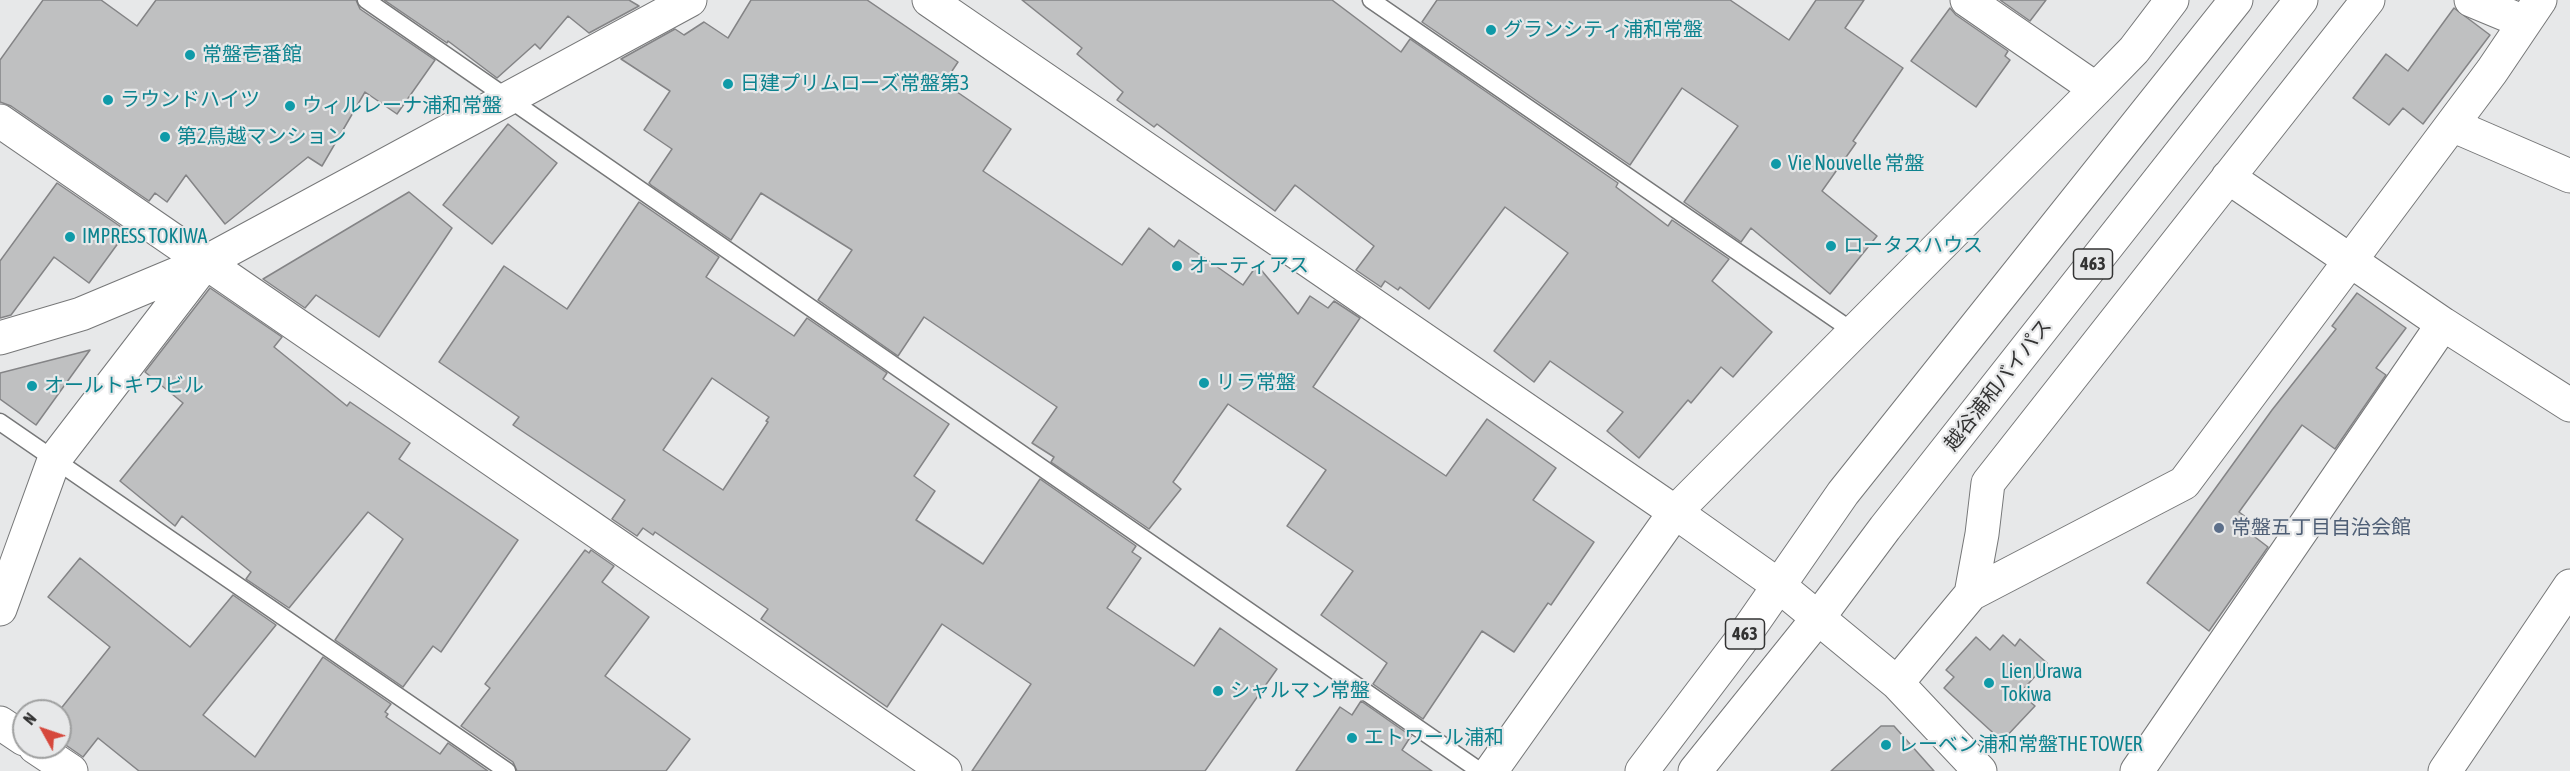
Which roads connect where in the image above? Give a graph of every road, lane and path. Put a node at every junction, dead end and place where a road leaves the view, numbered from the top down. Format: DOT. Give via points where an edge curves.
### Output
graph roads {
  1 [pos="366,0"];
  2 [pos="690,0"];
  3 [pos="929,0"];
  4 [pos="1371,0"];
  5 [pos="1967,0"];
  6 [pos="2172,0"];
  7 [pos="2236,0"];
  8 [pos="2301,0"];
  9 [pos="2368,0"];
  10 [pos="2471,0"];
  11 [pos="2532,11"];
  12 [pos="2096,89"];
  13 [pos="508,97"];
  14 [pos="0,121"];
  15 [pos="2452,124"];
  16 [pos="2570,176"];
  17 [pos="2228,177"];
  18 [pos="2350,261"];
  19 [pos="206,262"];
  20 [pos="2443,324"];
  21 [pos="1854,332"];
  22 [pos="0,338"];
  23 [pos="2570,405"];
  24 [pos="0,422"];
  25 [pos="54,460"];
  26 [pos="1675,512"];
  27 [pos="1778,585"];
  28 [pos="2570,586"];
  29 [pos="1971,594"];
  30 [pos="0,609"];
  31 [pos="1818,618"];
  32 [pos="1897,683"];
  33 [pos="53,759"];
  34 [pos="71,771"];
  35 [pos="507,771"];
  36 [pos="945,771"];
  37 [pos="1480,771"];
  38 [pos="1491,771"];
  39 [pos="1642,771"];
  40 [pos="1695,771"];
  41 [pos="1980,771"];
  42 [pos="2137,771"];
  43 [pos="2445,771"];
  1 -- 13 [label="lane"];
  2 -- 13 [label="main road"];
  3 -- 26 [label="main road"];
  4 -- 21 [label="lane"];
  5 -- 12 [label="main road"];
  6 -- 12 [label="main road" via="2134,50"];
  7 -- 27 [label="main road, 463" via="1843,494"];
  8 -- 31 [label="main road, 越谷浦和バイパス / 463"];
  9 -- 17 [label="main road"];
  10 -- 11 [label="main road"];
  11 -- 15 [label="main road"];
  12 -- 21 [label="main road"];
  13 -- 19 [label="main road"];
  13 -- 37 [label="lane"];
  14 -- 19 [label="main road"];
  15 -- 16 [label="main road"];
  15 -- 18 [label="main road"];
  17 -- 18 [label="main road"];
  17 -- 29 [label="main road" via="1988,483"];
  18 -- 20 [label="main road"];
  18 -- 29 [label="main road" via="2184,483"];
  19 -- 22 [label="main road" via="81,314"];
  19 -- 25 [label="main road"];
  19 -- 36 [label="main road"];
  20 -- 23 [label="main road"];
  20 -- 42 [label="main road"];
  21 -- 26 [label="main road"];
  24 -- 25 [label="lane"];
  25 -- 30 [label="main road"];
  25 -- 35 [label="lane"];
  26 -- 27 [label="main road"];
  26 -- 38 [label="main road"];
  27 -- 31 [label="main road"];
  27 -- 39 [label="main road, 463"];
  28 -- 43 [label="main road"];
  29 -- 32 [label="main road"];
  31 -- 32 [label="main road"];
  31 -- 40 [label="main road, 越谷浦和バイパス / 463"];
  32 -- 41 [label="main road"];
  33 -- 34 [label="main road"];
}
